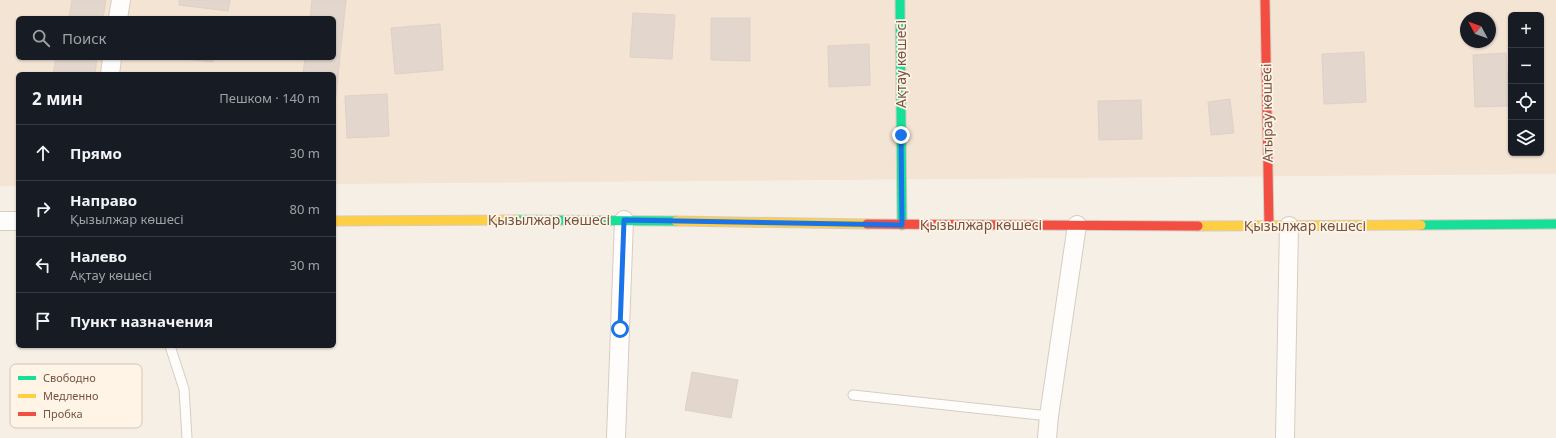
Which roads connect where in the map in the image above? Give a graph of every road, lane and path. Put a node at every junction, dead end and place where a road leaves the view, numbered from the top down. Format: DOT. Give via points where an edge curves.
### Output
graph roads {
  1 [pos="121,0"];
  2 [pos="900,0"];
  3 [pos="1265,0"];
  4 [pos="118,16"];
  5 [pos="112,60"];
  6 [pos="110,72"];
  7 [pos="624,220"];
  8 [pos="0,221"];
  9 [pos="336,221"];
  10 [pos="16,222"];
  11 [pos="1556,224"];
  12 [pos="902,225"];
  13 [pos="1077,225"];
  14 [pos="1269,226"];
  15 [pos="1289,226"];
  16 [pos="171,348"];
  17 [pos="853,395"];
  18 [pos="1049,416"];
  19 [pos="187,438"];
  20 [pos="616,438"];
  21 [pos="1047,438"];
  22 [pos="1285,438"];
  1 -- 4 [label="street"];
  2 -- 12 [label="street, Ақтау көшесі"];
  3 -- 14 [label="street, Атырау көшесі"];
  5 -- 6 [label="street"];
  7 -- 9 [label="street, Қызылжар көшесі"];
  7 -- 12 [label="street, Қызылжар көшесі"];
  7 -- 20 [label="street"];
  8 -- 10 [label="street"];
  11 -- 15 [label="street, Қызылжар көшесі"];
  12 -- 13 [label="street, Қызылжар көшесі"];
  13 -- 14 [label="street, Қызылжар көшесі"];
  13 -- 18 [label="street"];
  14 -- 15 [label="street, Қызылжар көшесі"];
  15 -- 22 [label="street"];
  16 -- 19 [label="lane" via="184,389"];
  17 -- 18 [label="lane"];
  18 -- 21 [label="street"];
}
